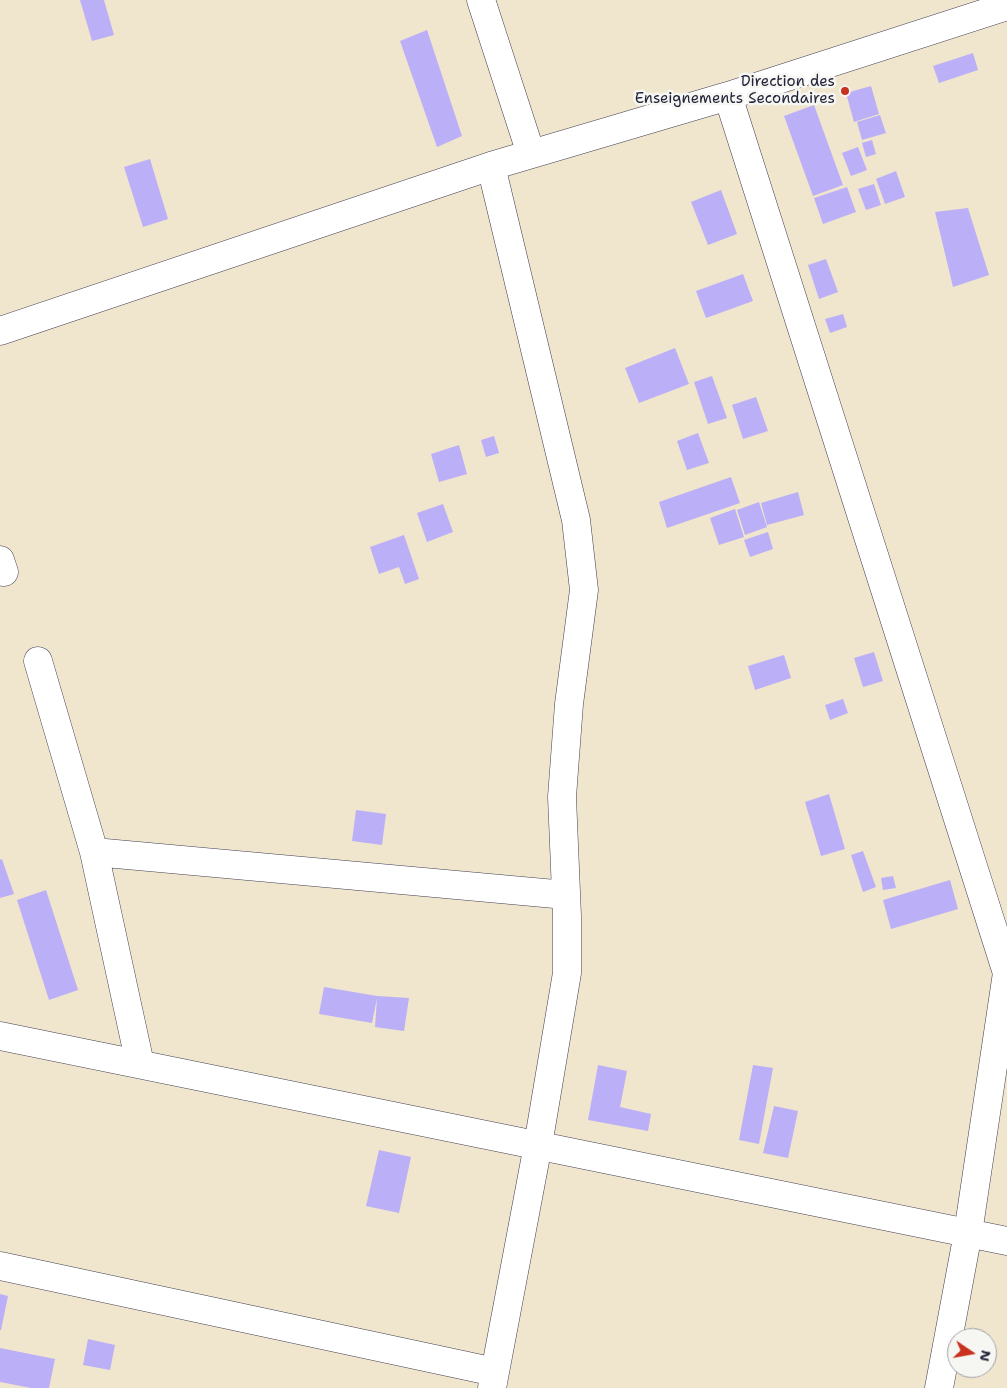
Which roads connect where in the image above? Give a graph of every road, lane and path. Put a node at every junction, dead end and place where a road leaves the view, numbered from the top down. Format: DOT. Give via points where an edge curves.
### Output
graph roads {
  1 [pos="482,0"];
  2 [pos="1007,6"];
  3 [pos="728,96"];
  4 [pos="531,154"];
  5 [pos="491,166"];
  6 [pos="0,331"];
  7 [pos="38,662"];
  8 [pos="94,852"];
  9 [pos="566,895"];
  10 [pos="1007,973"];
  11 [pos="0,1036"];
  12 [pos="140,1064"];
  13 [pos="538,1145"];
  14 [pos="968,1233"];
  15 [pos="1007,1241"];
  16 [pos="0,1266"];
  17 [pos="493,1380"];
  18 [pos="939,1388"];
  1 -- 4 [label="street"];
  2 -- 3 [label="street"];
  3 -- 4 [label="street"];
  3 -- 10 [label="street"];
  4 -- 5 [label="street"];
  5 -- 6 [label="street"];
  5 -- 9 [label="street" via="576,520 584,590 569,704 562,797"];
  7 -- 8 [label="street"];
  8 -- 9 [label="street"];
  8 -- 12 [label="street"];
  9 -- 13 [label="street" via="567,974"];
  10 -- 14 [label="street"];
  11 -- 12 [label="street"];
  12 -- 13 [label="street"];
  13 -- 14 [label="street"];
  13 -- 17 [label="street"];
  14 -- 15 [label="street"];
  14 -- 18 [label="street"];
  16 -- 17 [label="street"];
}
